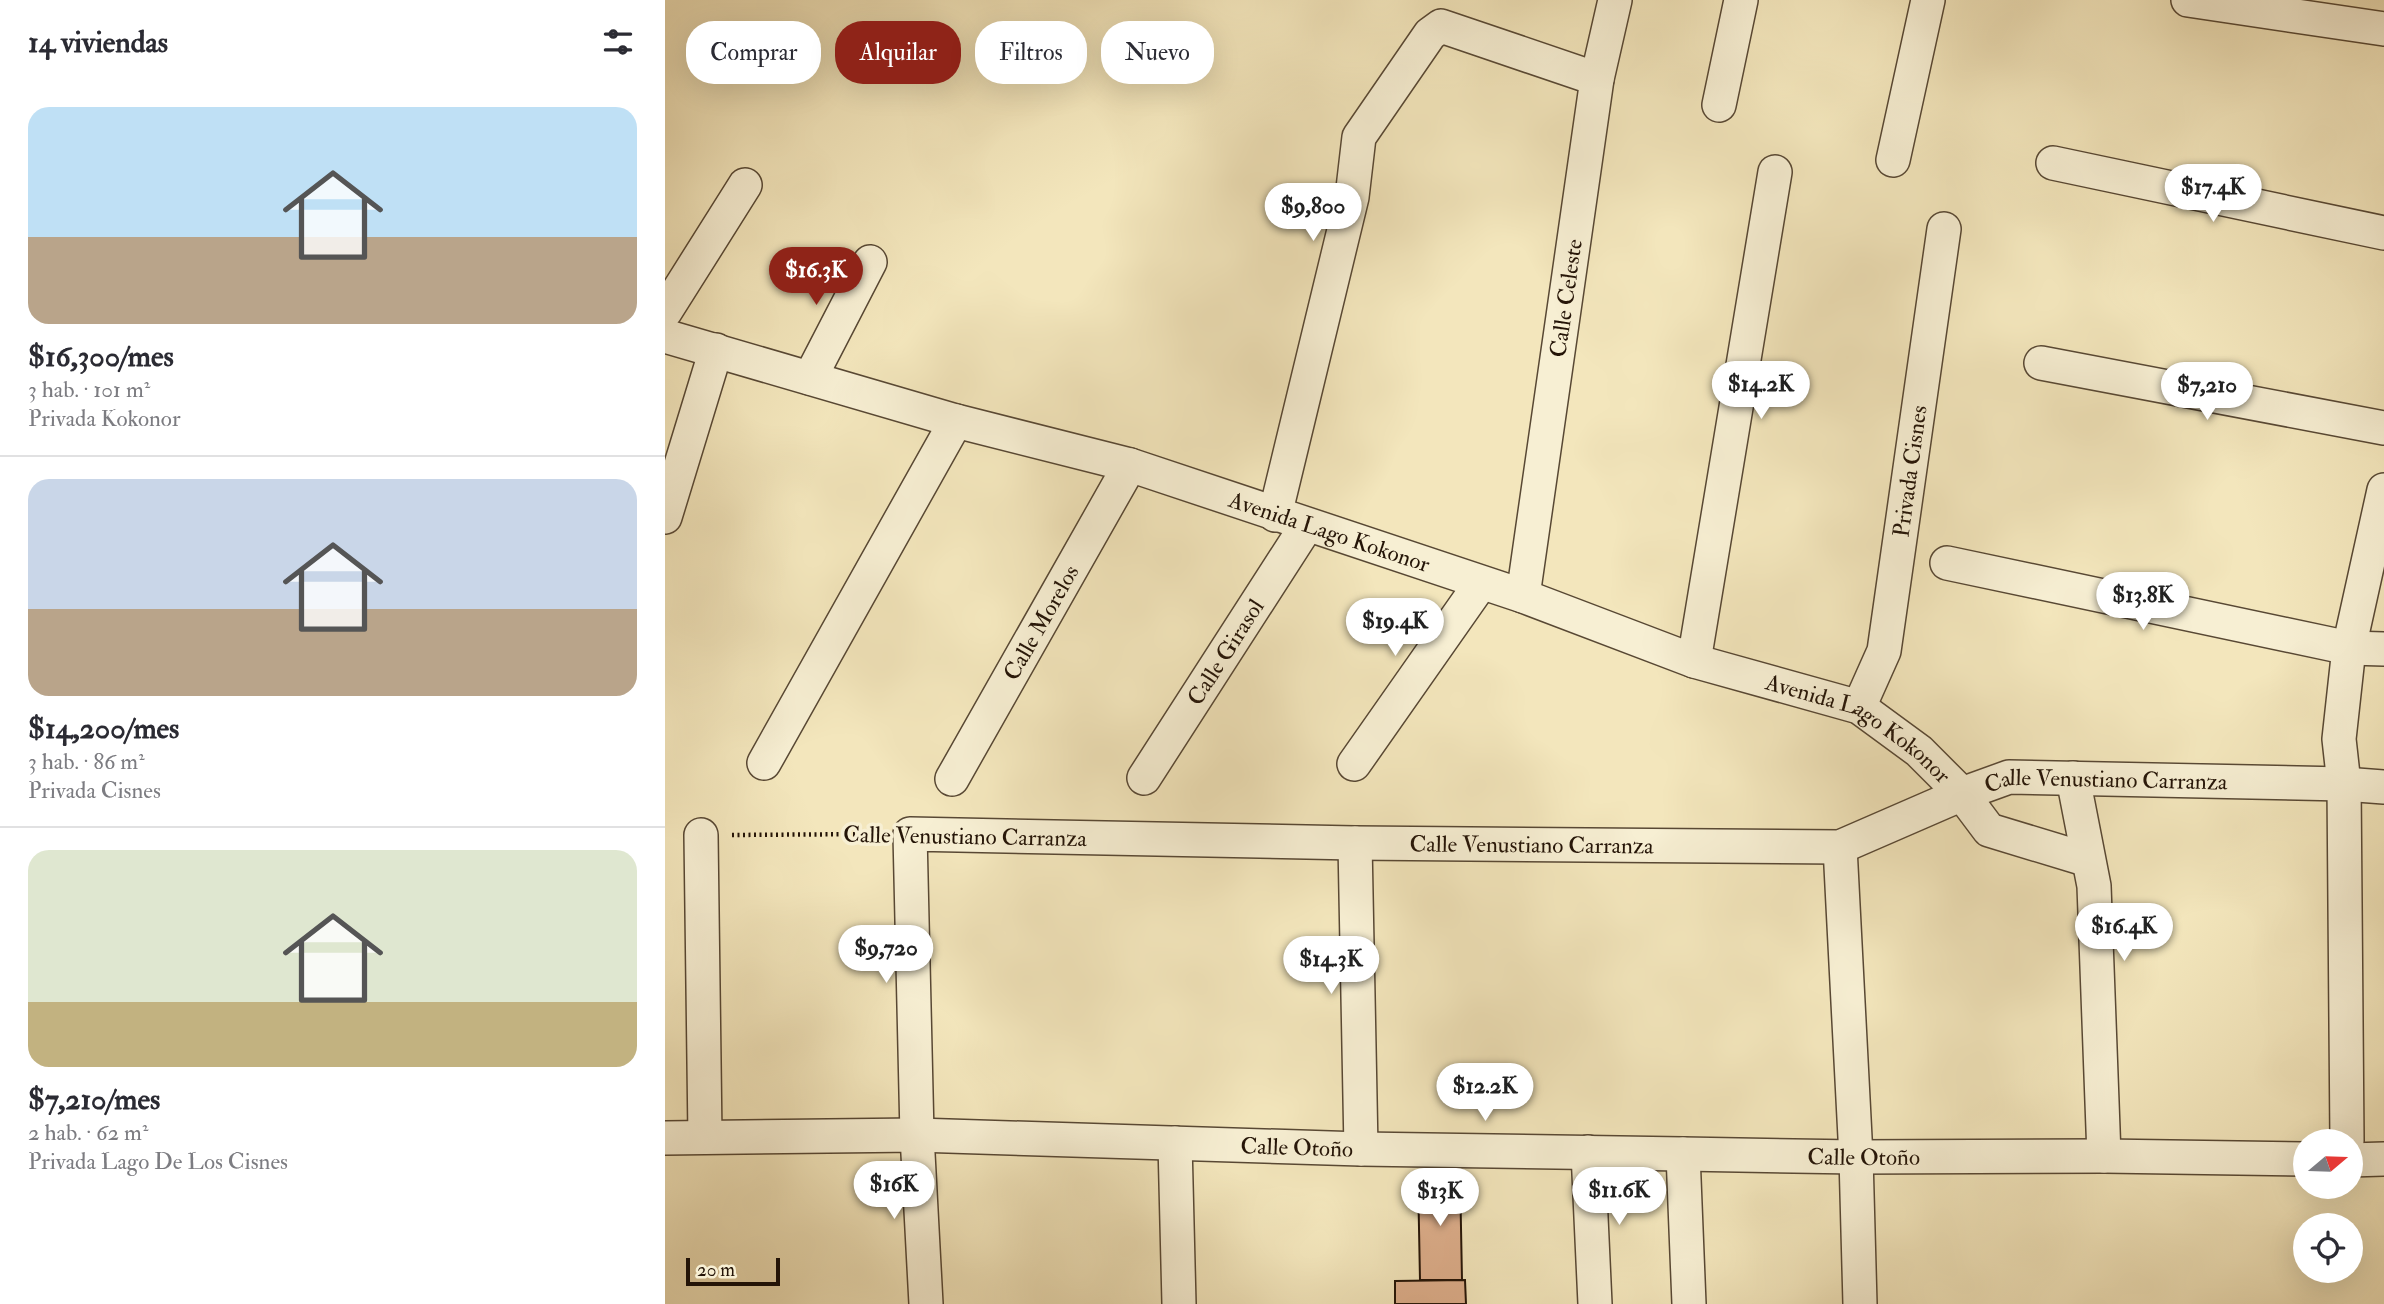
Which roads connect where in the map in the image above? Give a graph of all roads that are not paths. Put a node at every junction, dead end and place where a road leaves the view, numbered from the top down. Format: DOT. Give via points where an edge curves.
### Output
graph roads {
  1 [pos="1615,0"];
  2 [pos="1741,0"];
  3 [pos="1928,0"];
  4 [pos="2188,0"];
  5 [pos="2384,29"];
  6 [pos="1597,79"];
  7 [pos="1719,105"];
  8 [pos="1893,160"];
  9 [pos="2053,163"];
  10 [pos="1775,172"];
  11 [pos="745,185"];
  12 [pos="1944,229"];
  13 [pos="2384,233"];
  14 [pos="870,262"];
  15 [pos="665,312"];
  16 [pos="665,335"];
  17 [pos="716,349"];
  18 [pos="2041,363"];
  19 [pos="810,378"];
  20 [pos="956,421"];
  21 [pos="2384,428"];
  22 [pos="1130,465"];
  23 [pos="2384,490"];
  24 [pos="1275,515"];
  25 [pos="665,517"];
  26 [pos="1307,525"];
  27 [pos="1947,563"];
  28 [pos="1481,583"];
  29 [pos="1523,596"];
  30 [pos="2349,648"];
  31 [pos="2384,649"];
  32 [pos="1694,661"];
  33 [pos="1859,707"];
  34 [pos="764,763"];
  35 [pos="1354,764"];
  36 [pos="1144,778"];
  37 [pos="2073,778"];
  38 [pos="952,779"];
  39 [pos="2344,784"];
  40 [pos="2384,787"];
  41 [pos="1962,794"];
  42 [pos="701,835"];
  43 [pos="1355,843"];
  44 [pos="1840,847"];
  45 [pos="2088,860"];
  46 [pos="2347,1129"];
  47 [pos="917,1135"];
  48 [pos="705,1137"];
  49 [pos="665,1138"];
  50 [pos="1175,1143"];
  51 [pos="1361,1149"];
  52 [pos="1588,1152"];
  53 [pos="1683,1154"];
  54 [pos="2104,1156"];
  55 [pos="1857,1157"];
  56 [pos="2293,1159"];
  57 [pos="2384,1159"];
  58 [pos="2363,1160"];
  59 [pos="926,1304"];
  60 [pos="1179,1304"];
  61 [pos="1595,1304"];
  62 [pos="1689,1304"];
  63 [pos="1860,1304"];
  1 -- 6 [label="street, Calle Celeste"];
  2 -- 7 [label="street"];
  3 -- 8 [label="street"];
  4 -- 5 [label="street"];
  6 -- 24 [label="street" via="1441,26 1430,34 1359,137 1352,197"];
  6 -- 29 [label="street, Calle Celeste"];
  9 -- 13 [label="street"];
  10 -- 32 [label="street"];
  11 -- 15 [label="street"];
  12 -- 33 [label="street, Privada Cisnes" via="1884,651"];
  14 -- 19 [label="street"];
  16 -- 17 [label="street, Avenida Lago Kokonor"];
  17 -- 19 [label="street, Avenida Lago Kokonor"];
  17 -- 25 [label="street"];
  18 -- 21 [label="street"];
  19 -- 20 [label="street, Avenida Lago Kokonor"];
  20 -- 22 [label="street, Avenida Lago Kokonor"];
  20 -- 34 [label="street"];
  22 -- 24 [label="street, Avenida Lago Kokonor"];
  22 -- 38 [label="street, Calle Morelos"];
  23 -- 30 [label="street"];
  24 -- 26 [label="street, Avenida Lago Kokonor"];
  26 -- 28 [label="street, Avenida Lago Kokonor"];
  26 -- 36 [label="street, Calle Girasol"];
  27 -- 30 [label="street"];
  28 -- 29 [label="street, Avenida Lago Kokonor"];
  28 -- 35 [label="street"];
  29 -- 32 [label="street, Avenida Lago Kokonor"];
  30 -- 31 [label="street"];
  30 -- 39 [label="street" via="2339,739"];
  32 -- 33 [label="street, Avenida Lago Kokonor"];
  33 -- 41 [label="street, Avenida Lago Kokonor" via="1919,751"];
  37 -- 39 [label="street, Calle Venustiano Carranza"];
  37 -- 41 [label="street, Calle Venustiano Carranza" via="2009,777"];
  37 -- 45 [label="street"];
  39 -- 40 [label="street, Calle Venustiano Carranza"];
  39 -- 46 [label="street"];
  41 -- 44 [label="street, Calle Venustiano Carranza"];
  41 -- 45 [label="street, Avenida Lago Kokonor" via="1989,830"];
  42 -- 48 [label="street"];
  43 -- 44 [label="street, Calle Venustiano Carranza"];
  43 -- 47 [label="street, Calle Venustiano Carranza" via="909,834"];
  43 -- 51 [label="street"];
  44 -- 55 [label="street"];
  45 -- 54 [label="street" via="2094,886"];
  47 -- 48 [label="street, Calle Otoño"];
  47 -- 50 [label="street, Calle Otoño"];
  47 -- 59 [label="street"];
  48 -- 49 [label="street, Calle Otoño"];
  50 -- 51 [label="street, Calle Otoño"];
  50 -- 60 [label="street"];
  51 -- 52 [label="street, Calle Otoño"];
  52 -- 53 [label="street, Calle Otoño"];
  52 -- 61 [label="street"];
  53 -- 55 [label="street, Calle Otoño"];
  53 -- 62 [label="street"];
  54 -- 55 [label="street, Calle Otoño"];
  54 -- 56 [label="street, Calle Otoño"];
  55 -- 63 [label="street"];
  57 -- 58 [label="street"];
}
